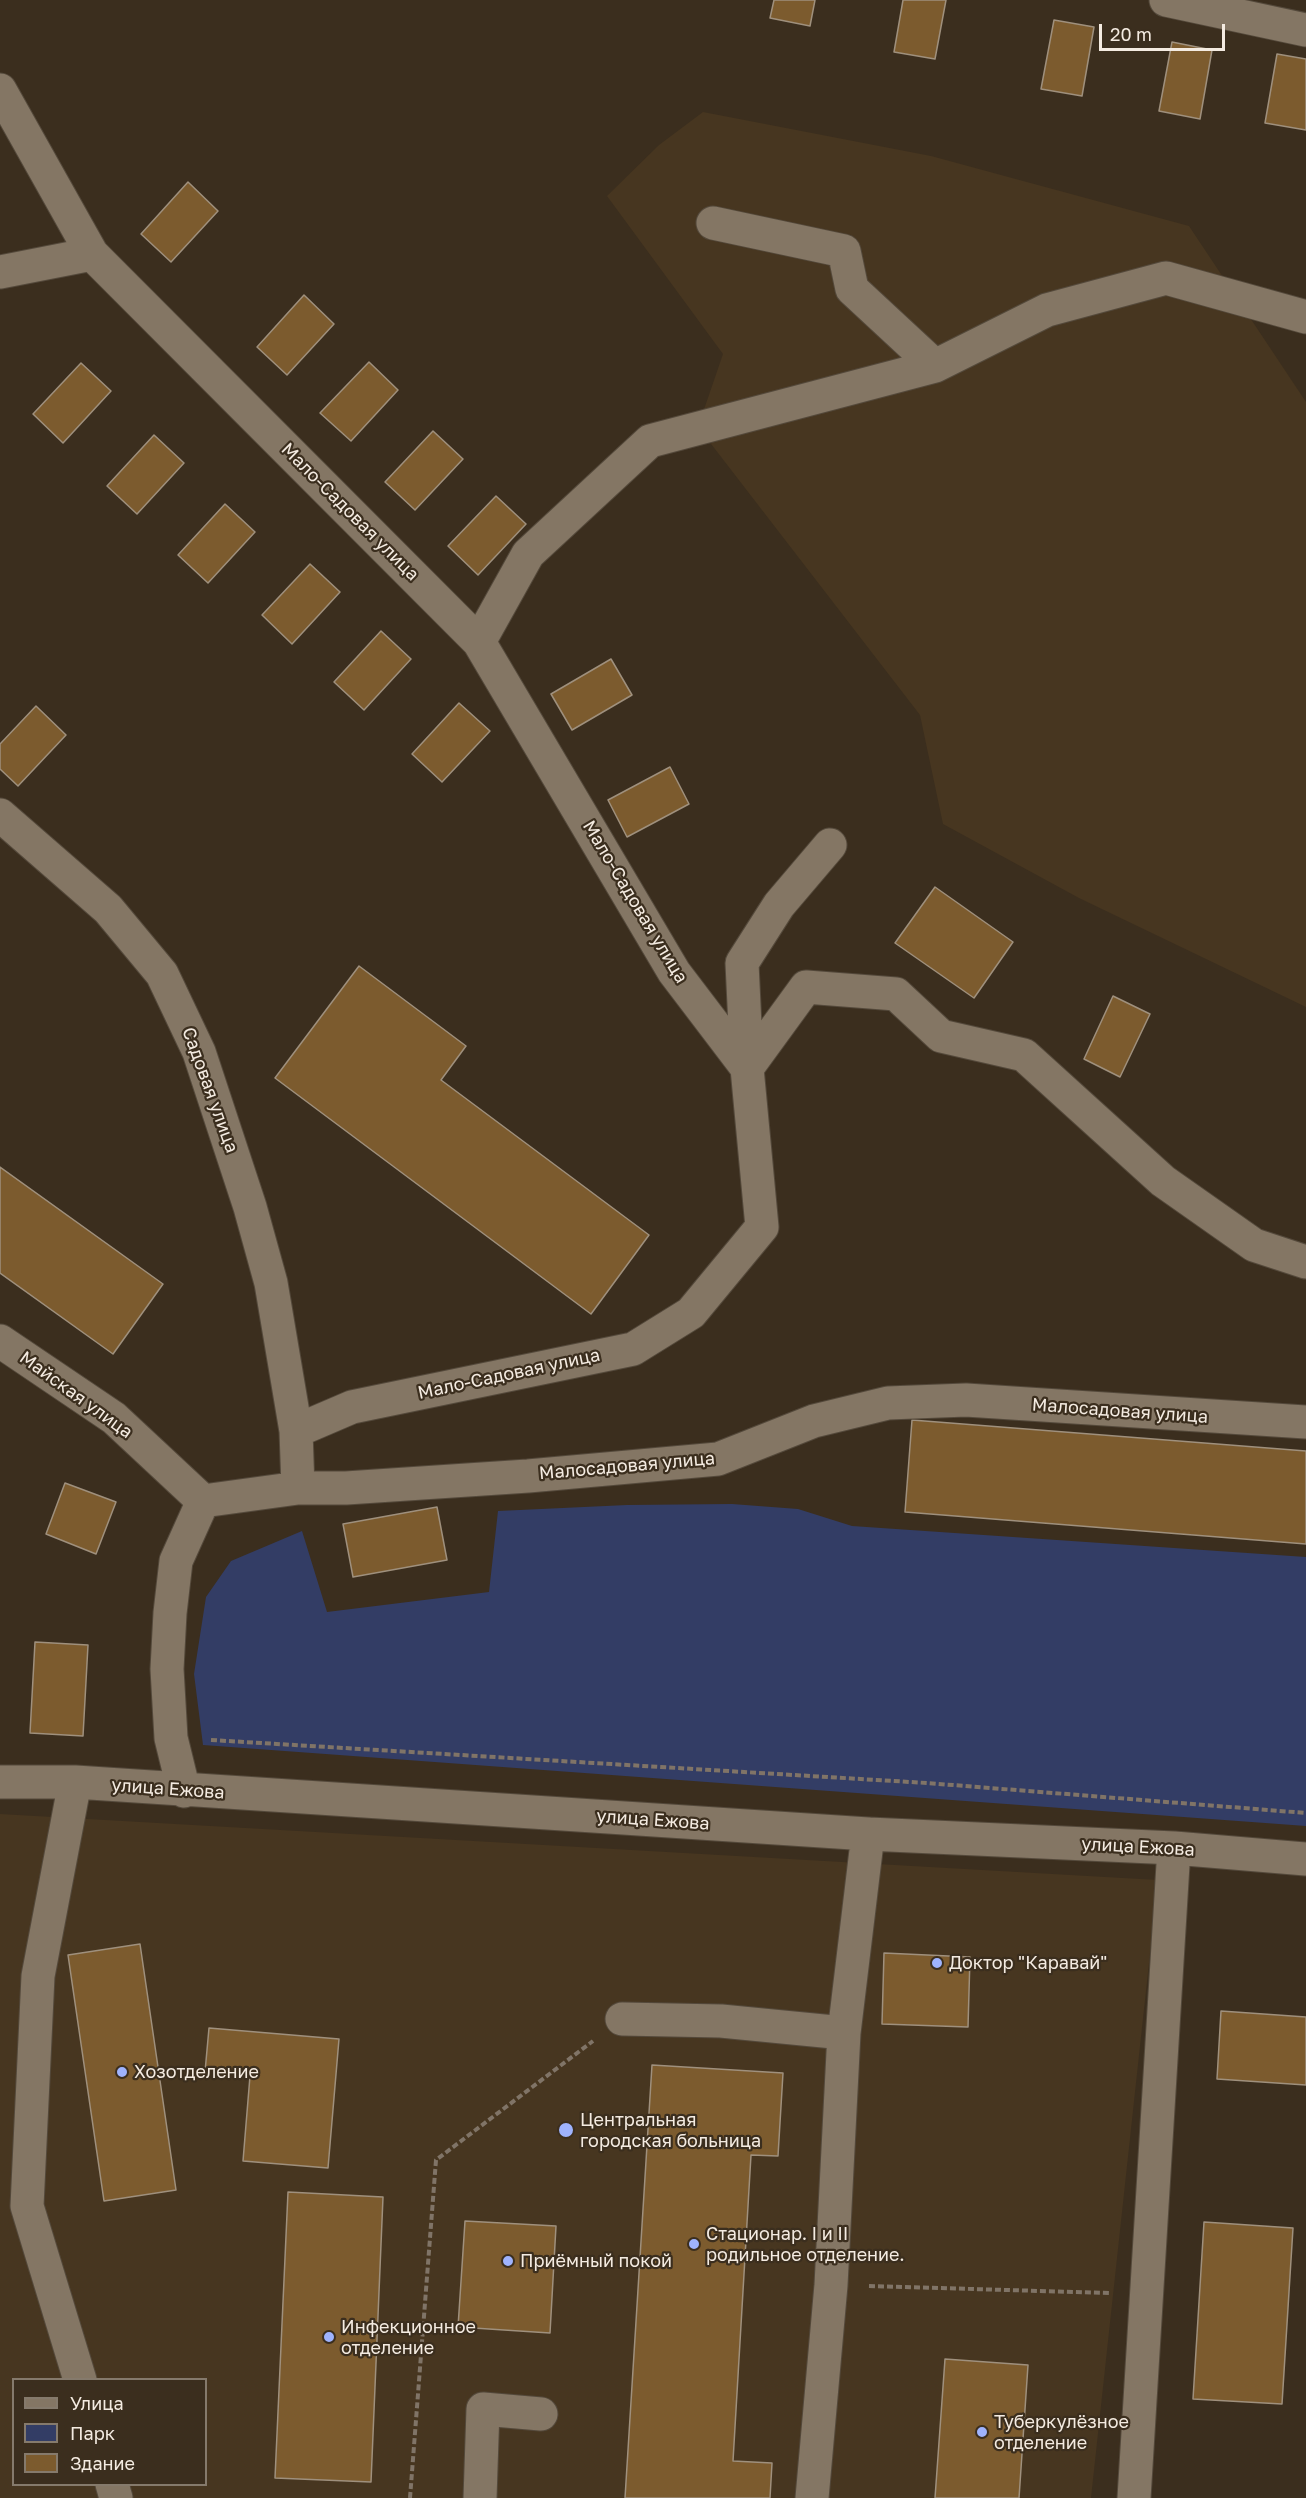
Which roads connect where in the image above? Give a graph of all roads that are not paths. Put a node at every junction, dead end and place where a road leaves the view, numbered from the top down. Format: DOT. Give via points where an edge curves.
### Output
graph roads {
  1 [pos="1166,0"];
  2 [pos="1306,30"];
  3 [pos="0,90"];
  4 [pos="713,223"];
  5 [pos="92,254"];
  6 [pos="0,273"];
  7 [pos="1306,317"];
  8 [pos="935,366"];
  9 [pos="479,642"];
  10 [pos="0,815"];
  11 [pos="830,845"];
  12 [pos="747,1068"];
  13 [pos="1306,1262"];
  14 [pos="0,1341"];
  15 [pos="1306,1422"];
  16 [pos="296,1431"];
  17 [pos="298,1488"];
  18 [pos="202,1501"];
  19 [pos="0,1782"];
  20 [pos="75,1782"];
  21 [pos="184,1791"];
  22 [pos="868,1834"];
  23 [pos="1174,1848"];
  24 [pos="1306,1860"];
  25 [pos="622,2019"];
  26 [pos="844,2033"];
  27 [pos="80,2378"];
  28 [pos="541,2414"];
  29 [pos="480,2498"];
  30 [pos="812,2498"];
  31 [pos="1134,2498"];
  1 -- 2 [label="street"];
  3 -- 5 [label="street, Мало-Садовая улица"];
  4 -- 8 [label="street" via="844,251 852,289"];
  5 -- 6 [label="street"];
  5 -- 9 [label="street, Мало-Садовая улица"];
  7 -- 8 [label="street" via="1166,278 1047,310"];
  8 -- 9 [label="street" via="650,441 528,554"];
  9 -- 12 [label="street, Мало-Садовая улица" via="674,972"];
  10 -- 16 [label="street, Садовая улица" via="108,909 162,974 200,1053 271,1283"];
  11 -- 12 [label="street" via="779,905 742,963"];
  12 -- 13 [label="street" via="806,987 896,994 941,1036 1024,1055 1163,1181 1254,1245"];
  12 -- 16 [label="street, Мало-Садовая улица" via="762,1227 691,1313 633,1349 352,1407"];
  14 -- 18 [label="street, Майская улица" via="114,1418"];
  15 -- 17 [label="street, Малосадовая улица" via="966,1400 888,1403 814,1421 718,1459 528,1476"];
  16 -- 17 [label="street"];
  17 -- 18 [label="street, Малосадовая улица"];
  18 -- 21 [label="street" via="176,1561 167,1669 171,1738"];
  19 -- 20 [label="street, улица Ежова"];
  20 -- 21 [label="street, улица Ежова"];
  20 -- 27 [label="street" via="38,1976 27,2206"];
  21 -- 22 [label="street, улица Ежова"];
  22 -- 23 [label="street, улица Ежова"];
  22 -- 26 [label="street"];
  23 -- 24 [label="street, улица Ежова"];
  23 -- 31 [label="street"];
  25 -- 26 [label="street" via="721,2021"];
  26 -- 30 [label="street" via="831,2285"];
  28 -- 29 [label="street" via="483,2409"];
}
